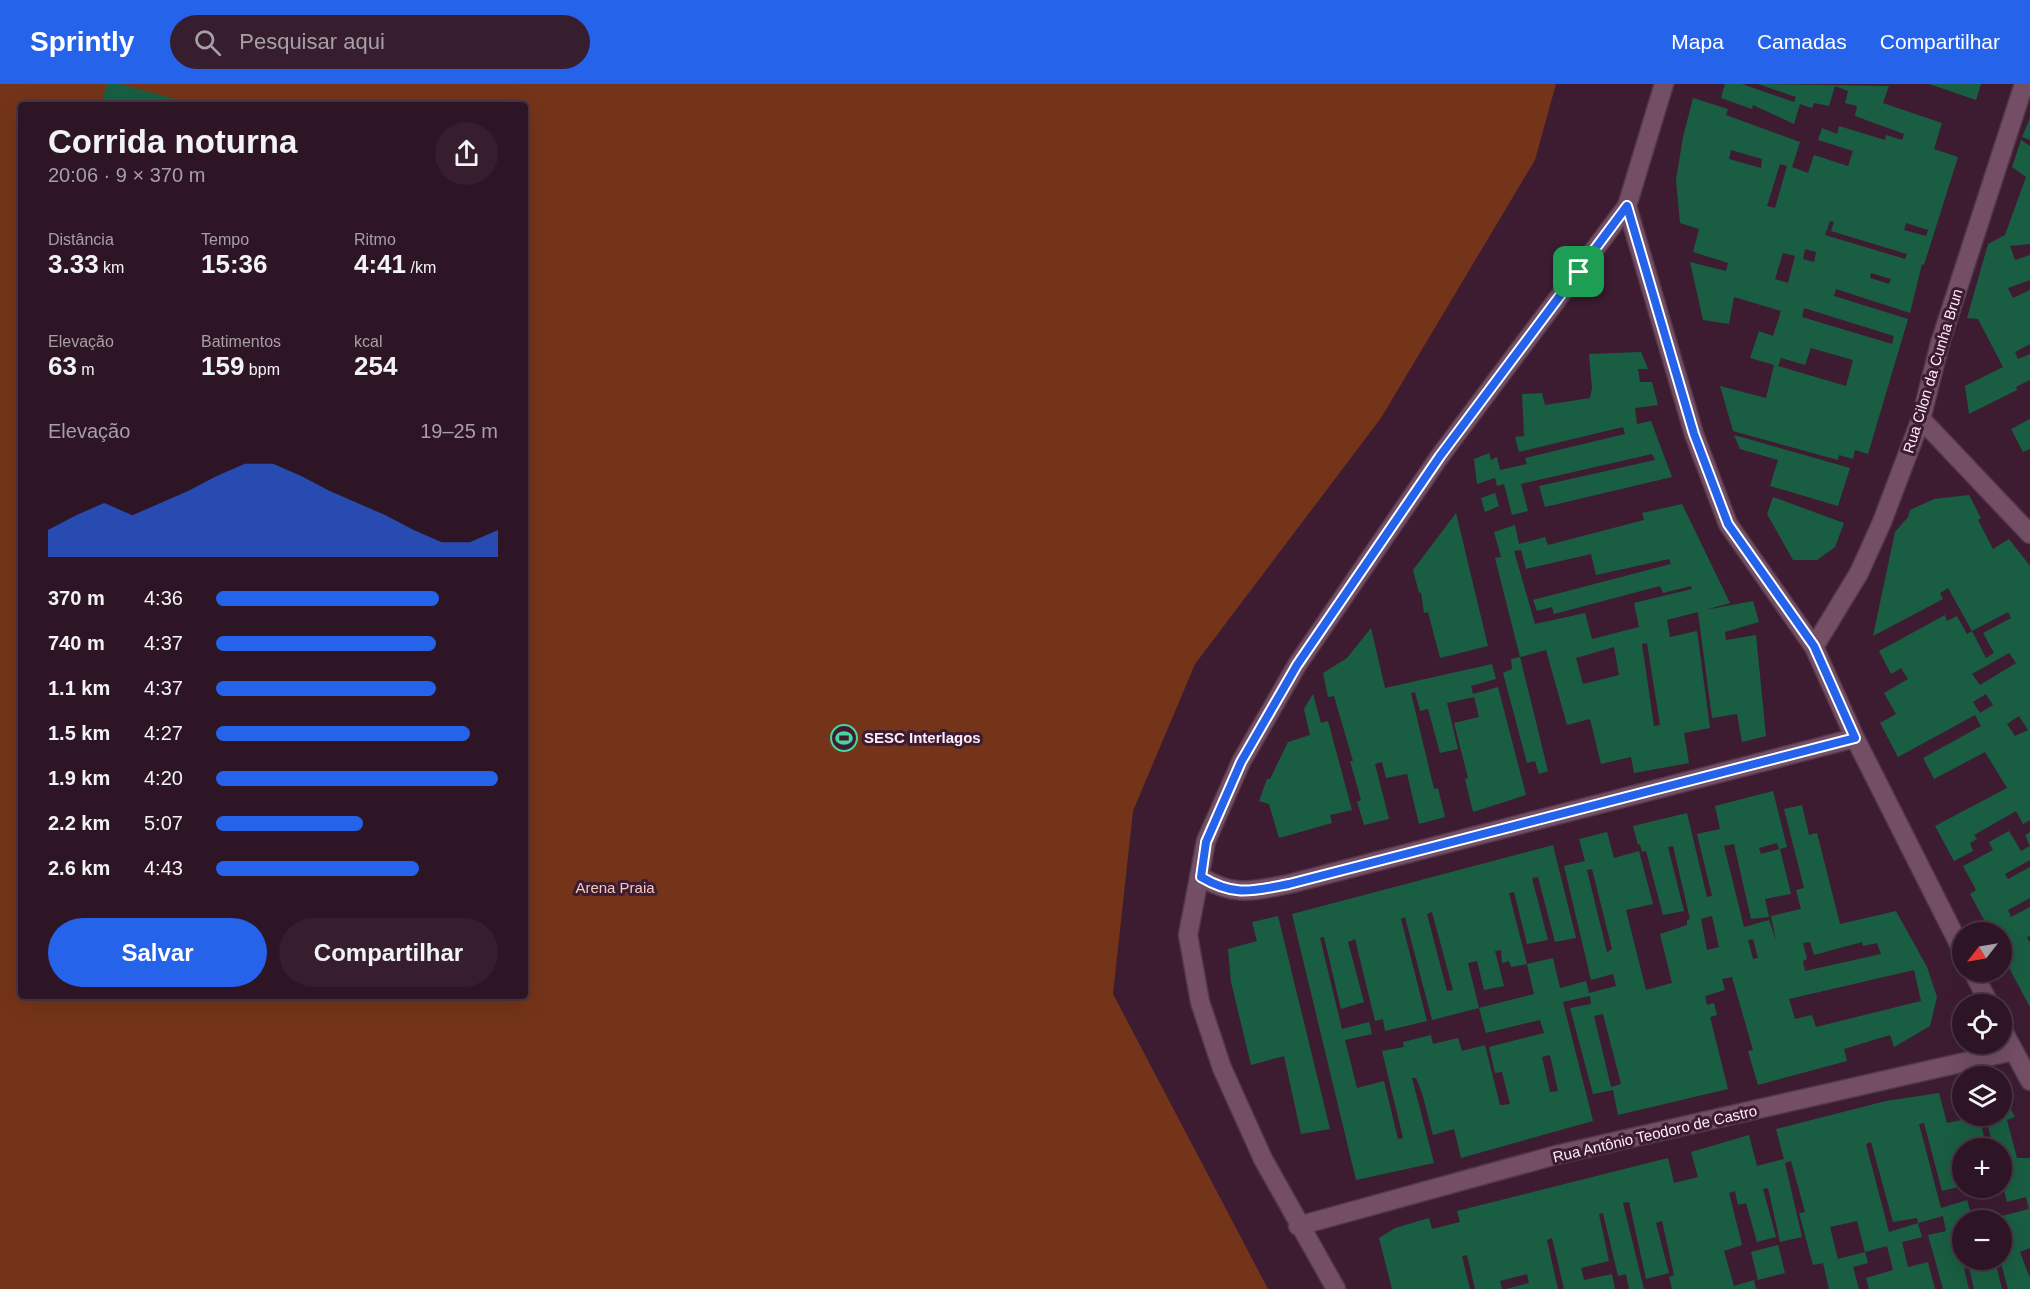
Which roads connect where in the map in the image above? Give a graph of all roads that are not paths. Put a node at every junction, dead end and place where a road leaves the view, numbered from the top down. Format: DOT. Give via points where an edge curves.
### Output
graph roads {
  1 [pos="1664,84"];
  2 [pos="2024,84"];
  3 [pos="1627,206"];
  4 [pos="1921,419"];
  5 [pos="2030,534"];
  6 [pos="1814,646"];
  7 [pos="1855,738"];
  8 [pos="1201,877"];
  9 [pos="1952,930"];
  10 [pos="2013,1051"];
  11 [pos="2030,1081"];
  12 [pos="1298,1226"];
  13 [pos="1336,1289"];
  1 -- 3 [label="street"];
  2 -- 4 [label="street, Rua Cilon da Cunha Brun" via="1940,342"];
  3 -- 6 [label="street" via="1694,434 1728,524"];
  3 -- 8 [label="street" via="1440,456 1297,665 1241,762 1206,842"];
  4 -- 5 [label="street"];
  4 -- 6 [label="street, Rua Cilon da Cunha Brun" via="1859,573"];
  6 -- 7 [label="street"];
  7 -- 8 [label="street" via="1289,884 1250,892 1221,889"];
  7 -- 9 [label="street"];
  8 -- 12 [label="street" via="1188,935 1200,1002 1222,1068"];
  10 -- 11 [label="street"];
  10 -- 12 [label="street, Rua Antônio Teodoro de Castro" via="1556,1155"];
  12 -- 13 [label="street"];
}
